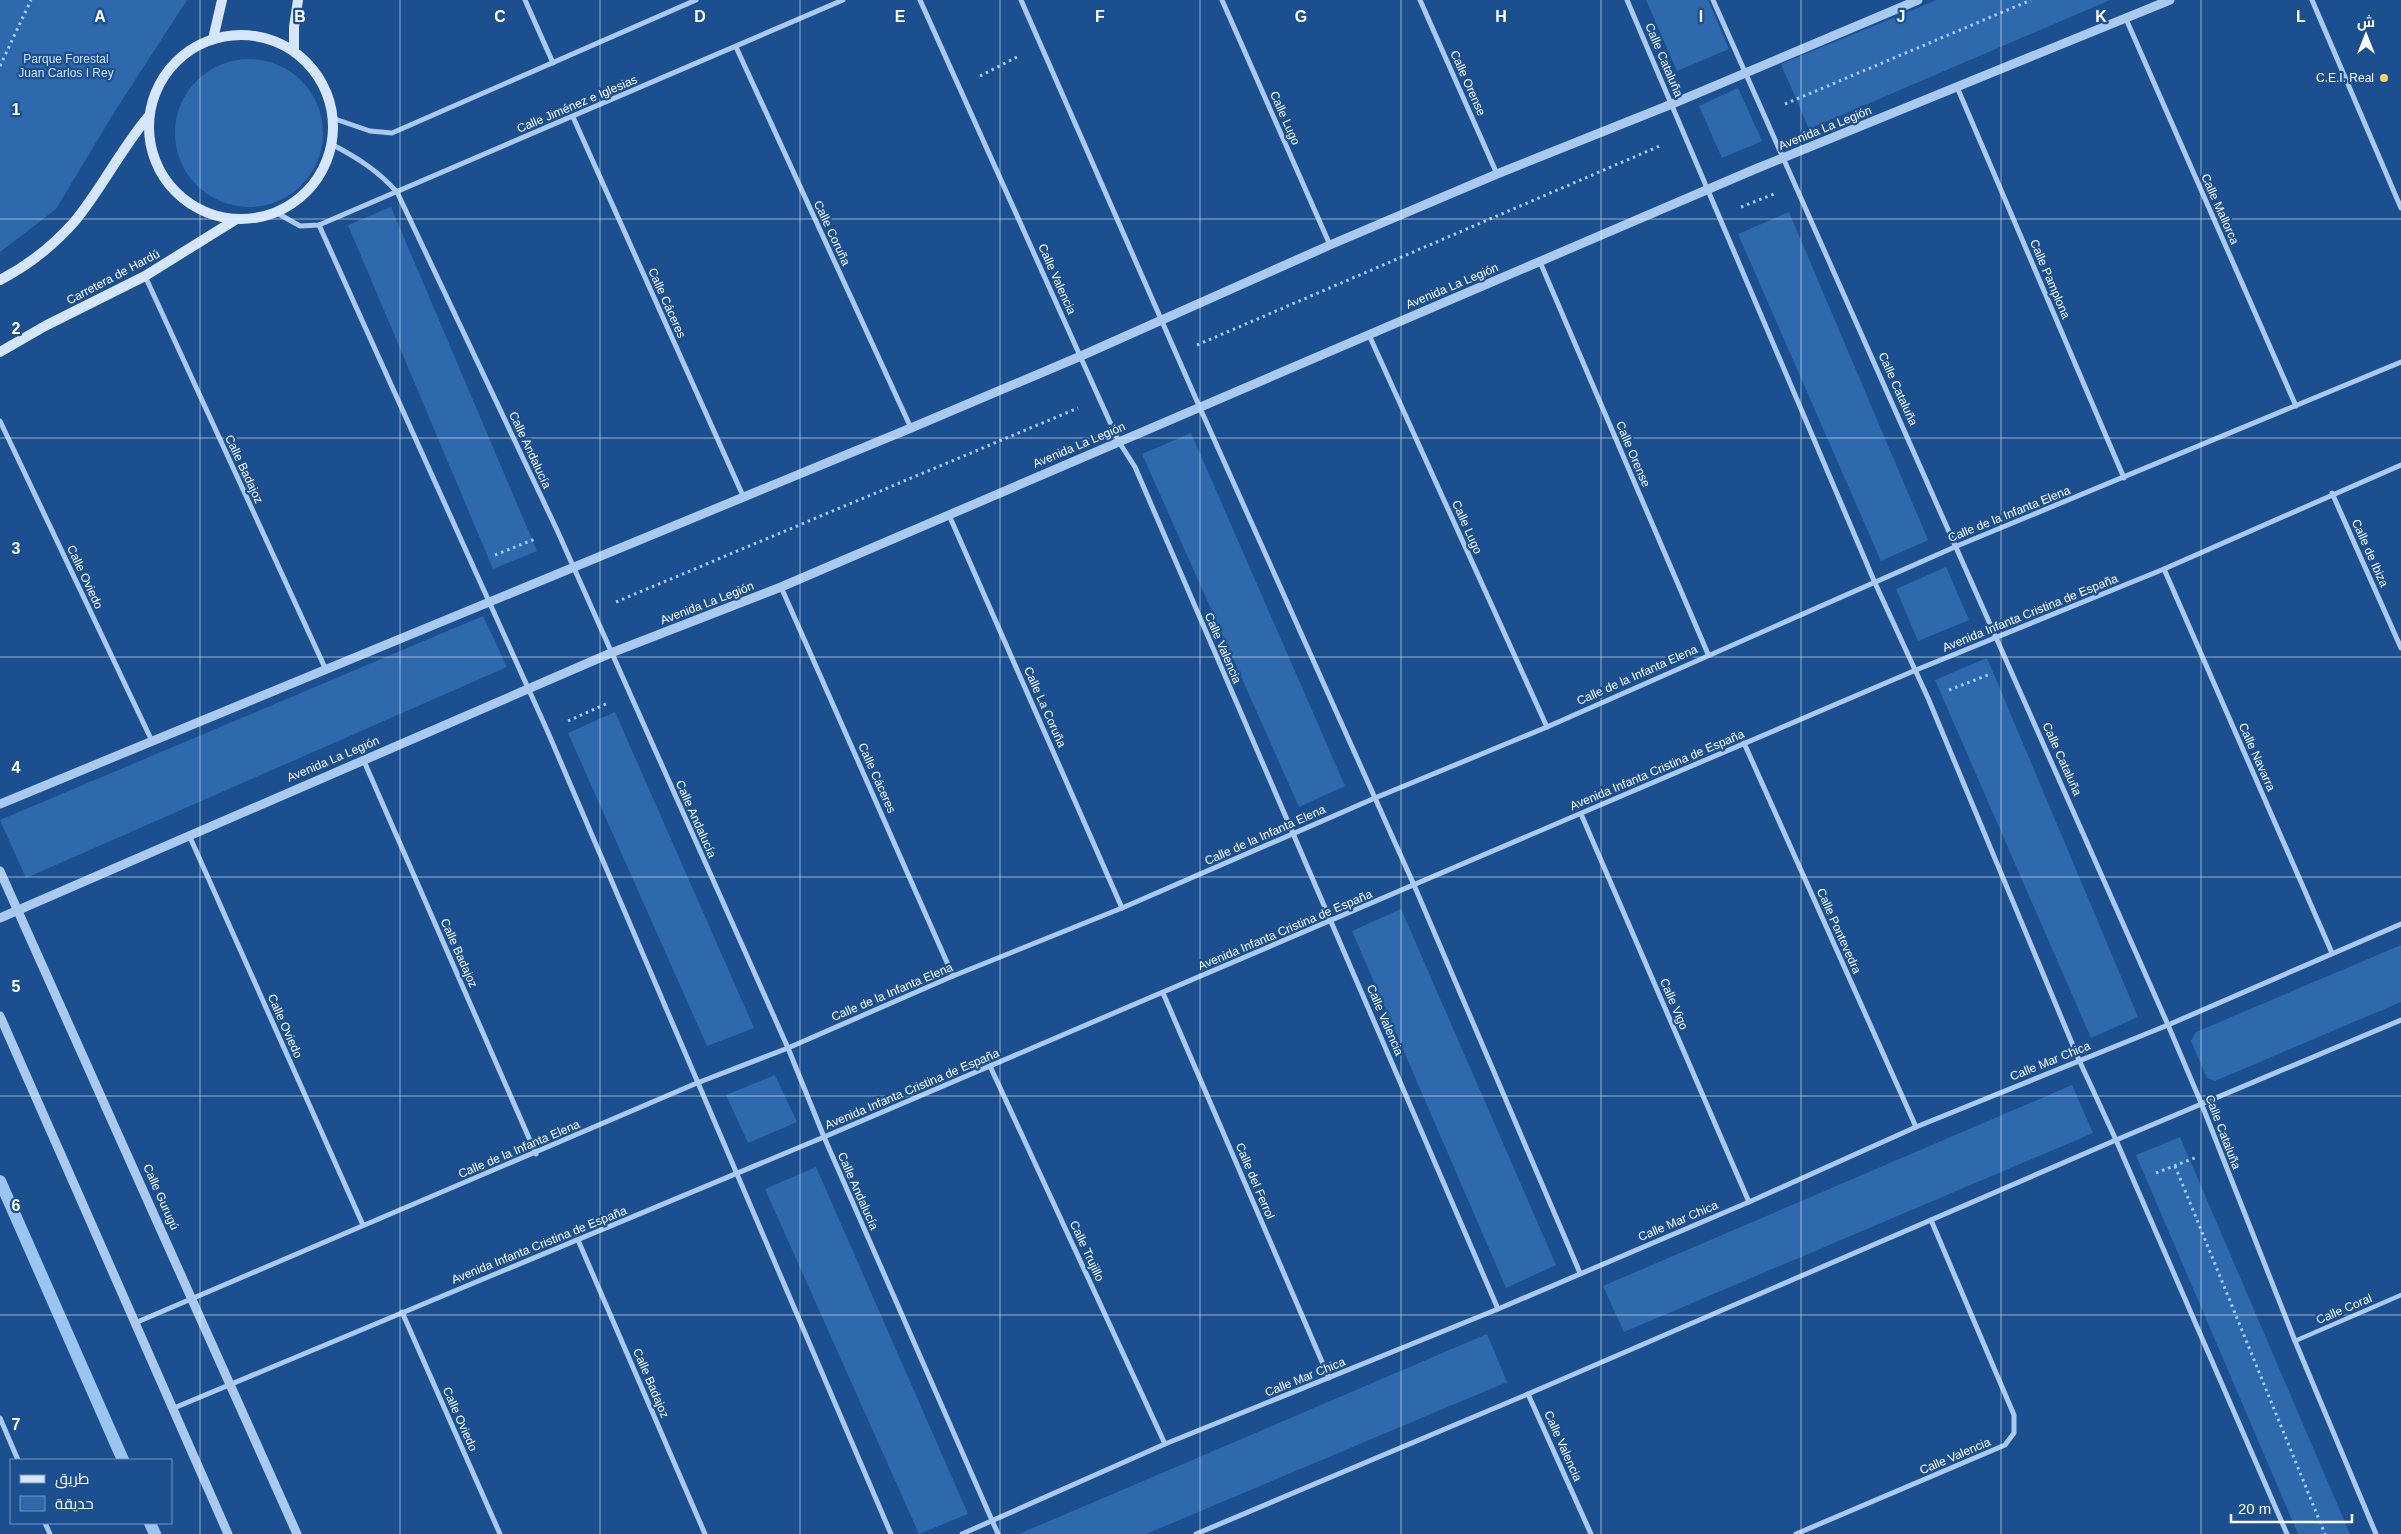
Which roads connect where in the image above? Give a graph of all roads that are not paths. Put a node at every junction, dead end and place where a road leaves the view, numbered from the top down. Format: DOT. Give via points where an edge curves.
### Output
graph roads {
  1 [pos="222,0"];
  2 [pos="298,0"];
  3 [pos="525,0"];
  4 [pos="696,0"];
  5 [pos="843,0"];
  6 [pos="920,0"];
  7 [pos="1020,0"];
  8 [pos="1222,0"];
  9 [pos="1420,0"];
  10 [pos="1627,0"];
  11 [pos="1713,0"];
  12 [pos="1916,0"];
  13 [pos="2170,0"];
  14 [pos="2312,0"];
  15 [pos="2126,19"];
  16 [pos="214,39"];
  17 [pos="736,47"];
  18 [pos="294,50"];
  19 [pos="553,63"];
  20 [pos="1744,74"];
  21 [pos="1957,87"];
  22 [pos="1672,104"];
  23 [pos="148,117"];
  24 [pos="573,117"];
  25 [pos="335,119"];
  26 [pos="333,145"];
  27 [pos="1784,158"];
  28 [pos="1497,174"];
  29 [pos="1708,190"];
  30 [pos="397,192"];
  31 [pos="2401,208"];
  32 [pos="277,213"];
  33 [pos="235,220"];
  34 [pos="319,225"];
  35 [pos="1330,245"];
  36 [pos="1540,262"];
  37 [pos="145,276"];
  38 [pos="0,280"];
  39 [pos="1162,321"];
  40 [pos="1369,335"];
  41 [pos="0,352"];
  42 [pos="1081,356"];
  43 [pos="2401,362"];
  44 [pos="2296,406"];
  45 [pos="1200,408"];
  46 [pos="0,421"];
  47 [pos="911,428"];
  48 [pos="1119,442"];
  49 [pos="2401,465"];
  50 [pos="2124,478"];
  51 [pos="2332,494"];
  52 [pos="744,498"];
  53 [pos="950,515"];
  54 [pos="1957,546"];
  55 [pos="573,569"];
  56 [pos="2164,569"];
  57 [pos="1875,584"];
  58 [pos="782,587"];
  59 [pos="491,603"];
  60 [pos="1996,637"];
  61 [pos="2401,648"];
  62 [pos="611,653"];
  63 [pos="1708,654"];
  64 [pos="326,670"];
  65 [pos="1916,670"];
  66 [pos="528,690"];
  67 [pos="1547,727"];
  68 [pos="152,741"];
  69 [pos="1744,743"];
  70 [pos="363,760"];
  71 [pos="1375,798"];
  72 [pos="0,804"];
  73 [pos="1581,814"];
  74 [pos="1292,834"];
  75 [pos="189,835"];
  76 [pos="0,871"];
  77 [pos="1414,885"];
  78 [pos="1122,908"];
  79 [pos="17,910"];
  80 [pos="0,918"];
  81 [pos="1331,921"];
  82 [pos="2401,924"];
  83 [pos="2332,953"];
  84 [pos="953,976"];
  85 [pos="1163,993"];
  86 [pos="0,1016"];
  87 [pos="2401,1020"];
  88 [pos="2168,1025"];
  89 [pos="788,1048"];
  90 [pos="2079,1060"];
  91 [pos="990,1066"];
  92 [pos="697,1083"];
  93 [pos="2202,1105"];
  94 [pos="1916,1127"];
  95 [pos="824,1137"];
  96 [pos="2116,1140"];
  97 [pos="536,1154"];
  98 [pos="737,1173"];
  99 [pos="1749,1202"];
  100 [pos="1931,1220"];
  101 [pos="363,1225"];
  102 [pos="578,1240"];
  103 [pos="1580,1273"];
  104 [pos="2401,1295"];
  105 [pos="192,1298"];
  106 [pos="1498,1309"];
  107 [pos="402,1312"];
  108 [pos="135,1323"];
  109 [pos="2295,1341"];
  110 [pos="1329,1378"];
  111 [pos="230,1385"];
  112 [pos="1528,1394"];
  113 [pos="174,1408"];
  114 [pos="0,1418"];
  115 [pos="1166,1444"];
  116 [pos="18,1459"];
  117 [pos="992,1521"];
  118 [pos="228,1534"];
  119 [pos="297,1534"];
  120 [pos="500,1534"];
  121 [pos="706,1534"];
  122 [pos="891,1534"];
  123 [pos="962,1534"];
  124 [pos="998,1534"];
  125 [pos="1196,1534"];
  126 [pos="1591,1534"];
  127 [pos="1796,1534"];
  128 [pos="2287,1534"];
  129 [pos="2376,1534"];
  1 -- 16 [label="main road"];
  2 -- 18 [label="main road"];
  3 -- 19 [label="street"];
  4 -- 19 [label="street"];
  5 -- 17 [label="street, Calle Jiménez e Iglesias"];
  6 -- 42 [label="street, Calle Valencia"];
  7 -- 39 [label="street"];
  8 -- 35 [label="street, Calle Lugo"];
  9 -- 28 [label="street, Calle Orense"];
  10 -- 22 [label="street, Calle Cataluña"];
  11 -- 20 [label="street, Calle Cataluña"];
  12 -- 20 [label="street"];
  13 -- 15 [label="street, Avenida La Legión"];
  14 -- 31 [label="street"];
  15 -- 21 [label="street, Avenida La Legión"];
  15 -- 44 [label="street, Calle Mallorca"];
  16 -- 18 [label="main road" via="241,35 269,39"];
  16 -- 23 [label="main road" via="190,49 172,66 157,87"];
  17 -- 24 [label="street, Calle Jiménez e Iglesias"];
  17 -- 47 [label="street, Calle Coruña"];
  18 -- 25 [label="main road" via="314,69 328,92"];
  19 -- 25 [label="street" via="392,133 370,131"];
  20 -- 22 [label="street"];
  20 -- 27 [label="street, Calle Cataluña"];
  21 -- 27 [label="street, Avenida La Legión"];
  21 -- 50 [label="street, Calle Pamplona"];
  22 -- 28 [label="street"];
  22 -- 29 [label="street, Calle Cataluña"];
  23 -- 33 [label="main road" via="150,148 161,175 180,197 206,213"];
  23 -- 38 [label="main road" via="75,220 46,250"];
  24 -- 30 [label="street, Calle Jiménez e Iglesias"];
  24 -- 52 [label="street, Calle Cáceres"];
  25 -- 26 [label="main road"];
  26 -- 30 [label="street, Calle Andalucía" via="366,162"];
  26 -- 32 [label="main road" via="322,174 303,197"];
  27 -- 29 [label="street, Avenida La Legión"];
  27 -- 54 [label="street, Calle Cataluña"];
  28 -- 35 [label="street"];
  29 -- 36 [label="street, Avenida La Legión"];
  29 -- 57 [label="street, Calle Cataluña"];
  30 -- 34 [label="street, Calle Jiménez e Iglesias"];
  30 -- 55 [label="street, Calle Andalucía"];
  32 -- 33 [label="main road"];
  32 -- 34 [label="street" via="300,226"];
  33 -- 37 [label="main road, Carretera de Hardú"];
  34 -- 59 [label="street"];
  35 -- 39 [label="street"];
  36 -- 40 [label="street, Avenida La Legión"];
  36 -- 63 [label="street, Calle Orense"];
  37 -- 41 [label="main road, Carretera de Hardú"];
  37 -- 64 [label="street, Calle Badajoz"];
  39 -- 42 [label="street"];
  39 -- 45 [label="street"];
  40 -- 45 [label="street, Avenida La Legión"];
  40 -- 67 [label="street, Calle Lugo"];
  42 -- 47 [label="street"];
  42 -- 48 [label="street, Calle Valencia"];
  43 -- 44 [label="street, Calle de la Infanta Elena"];
  44 -- 50 [label="street, Calle de la Infanta Elena"];
  45 -- 48 [label="street, Avenida La Legión"];
  45 -- 71 [label="street"];
  46 -- 68 [label="street, Calle Oviedo"];
  47 -- 52 [label="street"];
  48 -- 53 [label="street, Avenida La Legión"];
  48 -- 74 [label="street, Calle Valencia" via="1135,467"];
  49 -- 51 [label="street, Avenida Infanta Cristina de España"];
  50 -- 54 [label="street, Calle de la Infanta Elena"];
  51 -- 56 [label="street, Avenida Infanta Cristina de España"];
  51 -- 61 [label="street, Calle de Ibiza"];
  52 -- 55 [label="street"];
  53 -- 58 [label="street, Avenida La Legión"];
  53 -- 78 [label="street, Calle La Coruña"];
  54 -- 57 [label="street, Calle de la Infanta Elena"];
  54 -- 60 [label="street, Calle Cataluña"];
  55 -- 59 [label="street"];
  55 -- 62 [label="street, Calle Andalucía"];
  56 -- 60 [label="street, Avenida Infanta Cristina de España"];
  56 -- 83 [label="street, Calle Navarra"];
  57 -- 63 [label="street, Calle de la Infanta Elena"];
  57 -- 65 [label="street, Calle Cataluña"];
  58 -- 62 [label="street, Avenida La Legión"];
  58 -- 84 [label="street, Calle Cáceres"];
  59 -- 64 [label="street"];
  59 -- 66 [label="street"];
  60 -- 65 [label="street, Avenida Infanta Cristina de España"];
  60 -- 88 [label="street, Calle Cataluña"];
  62 -- 66 [label="street, Avenida La Legión"];
  62 -- 89 [label="street, Calle Andalucía"];
  63 -- 67 [label="street, Calle de la Infanta Elena"];
  64 -- 68 [label="street"];
  65 -- 69 [label="street, Avenida Infanta Cristina de España"];
  65 -- 90 [label="street, Calle Cataluña"];
  66 -- 70 [label="street, Avenida La Legión"];
  66 -- 92 [label="street"];
  67 -- 71 [label="street, Calle de la Infanta Elena"];
  68 -- 72 [label="street"];
  69 -- 73 [label="street, Avenida Infanta Cristina de España"];
  69 -- 94 [label="street, Calle Pontevedra"];
  70 -- 75 [label="street, Avenida La Legión"];
  70 -- 97 [label="street, Calle Badajoz"];
  71 -- 74 [label="street, Calle de la Infanta Elena"];
  71 -- 77 [label="street"];
  73 -- 77 [label="street, Avenida Infanta Cristina de España"];
  73 -- 99 [label="street, Calle Vigo"];
  74 -- 78 [label="street, Calle de la Infanta Elena"];
  74 -- 81 [label="street, Calle Valencia"];
  75 -- 79 [label="street, Avenida La Legión"];
  75 -- 101 [label="street, Calle Oviedo"];
  76 -- 79 [label="street, Calle Gurugú"];
  77 -- 81 [label="street, Avenida Infanta Cristina de España"];
  77 -- 103 [label="street"];
  78 -- 84 [label="street, Calle de la Infanta Elena"];
  79 -- 80 [label="street, Avenida La Legión"];
  79 -- 105 [label="street, Calle Gurugú"];
  81 -- 85 [label="street, Avenida Infanta Cristina de España"];
  81 -- 106 [label="street, Calle Valencia"];
  82 -- 83 [label="street, Calle Mar Chica"];
  83 -- 88 [label="street, Calle Mar Chica"];
  84 -- 89 [label="street, Calle de la Infanta Elena"];
  85 -- 91 [label="street, Avenida Infanta Cristina de España"];
  85 -- 110 [label="street, Calle del Ferrol"];
  86 -- 108 [label="street"];
  87 -- 93 [label="street"];
  88 -- 90 [label="street, Calle Mar Chica"];
  88 -- 93 [label="street, Calle Cataluña"];
  89 -- 92 [label="street, Calle de la Infanta Elena"];
  89 -- 95 [label="street, Calle Andalucía"];
  90 -- 94 [label="street, Calle Mar Chica"];
  90 -- 96 [label="street, Calle Cataluña"];
  91 -- 95 [label="street, Avenida Infanta Cristina de España"];
  91 -- 115 [label="street, Calle Trujillo"];
  92 -- 97 [label="street, Calle de la Infanta Elena"];
  92 -- 98 [label="street"];
  93 -- 96 [label="street"];
  93 -- 109 [label="street, Calle Cataluña"];
  94 -- 99 [label="street, Calle Mar Chica"];
  95 -- 98 [label="street, Avenida Infanta Cristina de España"];
  95 -- 117 [label="street, Calle Andalucía"];
  96 -- 100 [label="street"];
  96 -- 128 [label="street, Calle Cataluña"];
  97 -- 101 [label="street, Calle de la Infanta Elena"];
  98 -- 102 [label="street, Avenida Infanta Cristina de España"];
  98 -- 122 [label="street"];
  99 -- 103 [label="street, Calle Mar Chica"];
  100 -- 112 [label="street"];
  100 -- 127 [label="street, Calle Valencia" via="2014,1415 2014,1433 2005,1445"];
  101 -- 105 [label="street, Calle de la Infanta Elena"];
  102 -- 107 [label="street, Avenida Infanta Cristina de España"];
  102 -- 121 [label="street, Calle Badajoz"];
  103 -- 106 [label="street, Calle Mar Chica"];
  104 -- 109 [label="street, Calle Coral"];
  105 -- 108 [label="street, Calle de la Infanta Elena"];
  105 -- 111 [label="street, Calle Gurugú"];
  106 -- 110 [label="street, Calle Mar Chica"];
  107 -- 111 [label="street, Avenida Infanta Cristina de España"];
  107 -- 120 [label="street, Calle Oviedo"];
  108 -- 113 [label="street"];
  109 -- 129 [label="street, Calle Cataluña"];
  110 -- 115 [label="street, Calle Mar Chica"];
  111 -- 113 [label="street, Avenida Infanta Cristina de España"];
  111 -- 119 [label="street, Calle Gurugú"];
  112 -- 125 [label="street"];
  112 -- 126 [label="street, Calle Valencia"];
  113 -- 118 [label="street"];
  114 -- 116 [label="street"];
  115 -- 117 [label="street, Calle Mar Chica"];
  117 -- 123 [label="street, Calle Mar Chica"];
  117 -- 124 [label="street, Calle Andalucía"];
}
